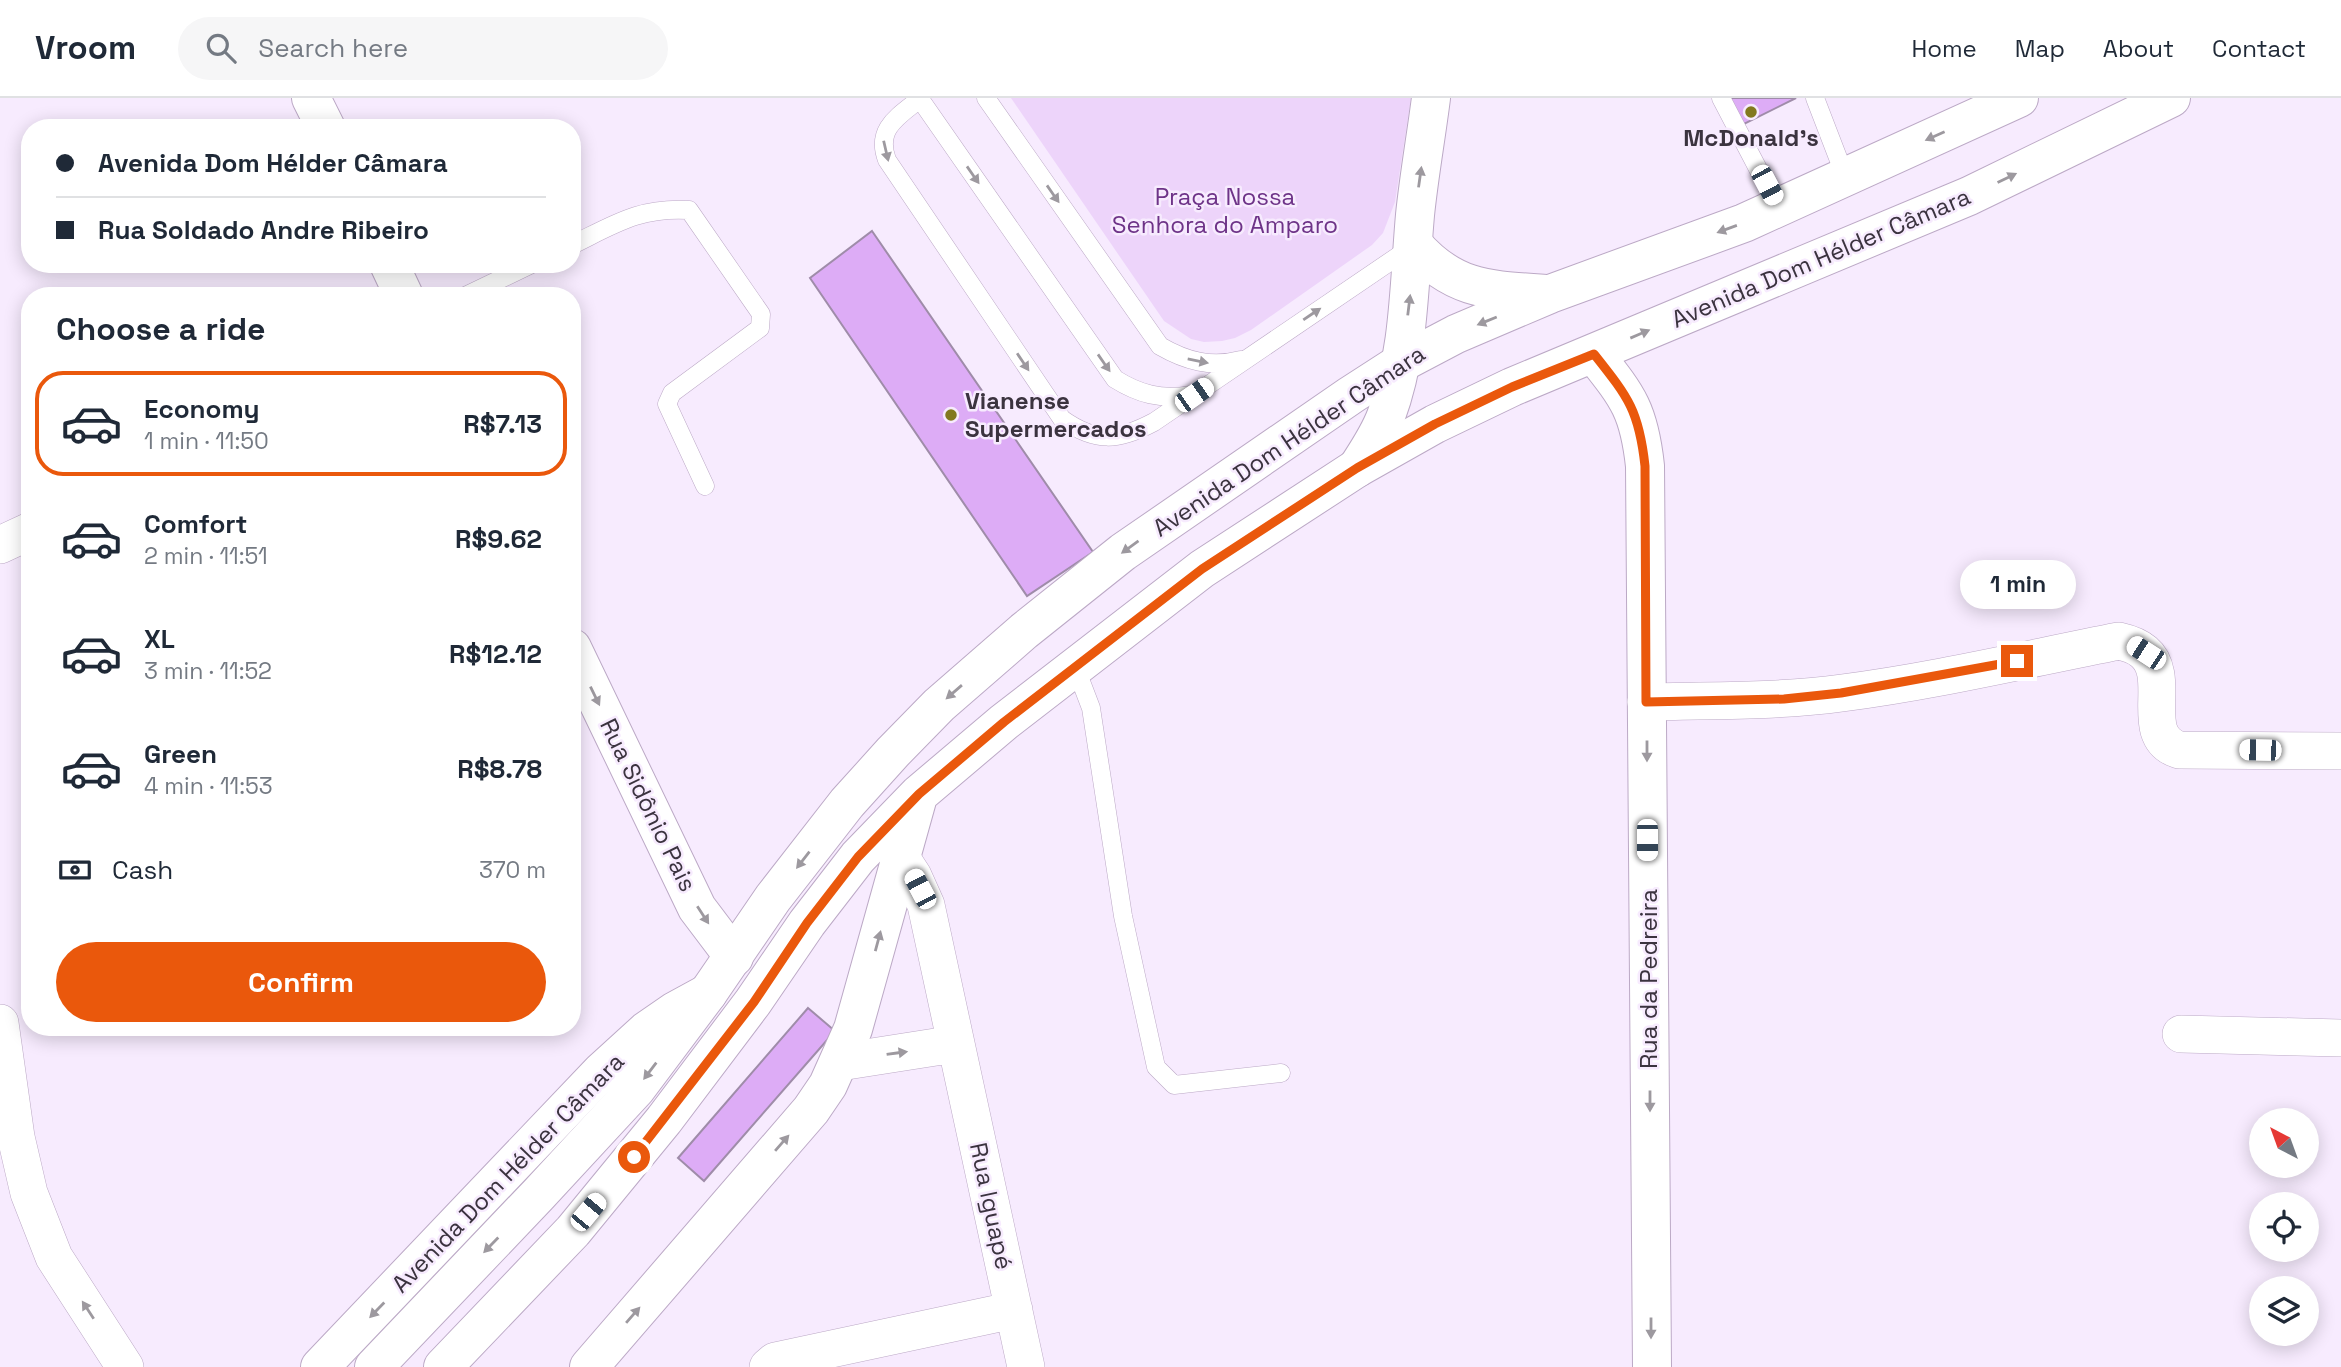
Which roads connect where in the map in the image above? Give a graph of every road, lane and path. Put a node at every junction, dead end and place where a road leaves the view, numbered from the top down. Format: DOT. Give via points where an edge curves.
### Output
graph roads {
  1 [pos="311,98"];
  2 [pos="325,98"];
  3 [pos="921,98"];
  4 [pos="986,98"];
  5 [pos="1432,98"];
  6 [pos="1721,98"];
  7 [pos="1815,98"];
  8 [pos="2020,98"];
  9 [pos="2171,98"];
  10 [pos="322,119"];
  11 [pos="326,119"];
  12 [pos="1845,176"];
  13 [pos="1778,207"];
  14 [pos="581,241"];
  15 [pos="1414,245"];
  16 [pos="513,273"];
  17 [pos="484,287"];
  18 [pos="1550,294"];
  19 [pos="1594,354"];
  20 [pos="1247,358"];
  21 [pos="1399,364"];
  22 [pos="1194,395"];
  23 [pos="1357,468"];
  24 [pos="705,486"];
  25 [pos="21,535"];
  26 [pos="0,545"];
  27 [pos="1075,666"];
  28 [pos="581,667"];
  29 [pos="1646,702"];
  30 [pos="2341,751"];
  31 [pos="919,794"];
  32 [pos="900,856"];
  33 [pos="734,957"];
  34 [pos="708,993"];
  35 [pos="0,1023"];
  36 [pos="2181,1034"];
  37 [pos="2341,1038"];
  38 [pos="955,1044"];
  39 [pos="840,1062"];
  40 [pos="3,1072"];
  41 [pos="1281,1073"];
  42 [pos="1014,1310"];
  43 [pos="125,1367"];
  44 [pos="320,1367"];
  45 [pos="374,1367"];
  46 [pos="443,1367"];
  47 [pos="589,1367"];
  48 [pos="768,1367"];
  49 [pos="1026,1367"];
  50 [pos="1652,1367"];
  1 -- 10 [label="main road"];
  2 -- 11 [label="main road"];
  3 -- 22 [label="lane, one-way" via="1115,379 1150,396"];
  3 -- 22 [label="lane, one-way" via="886,130 883,150 887,160 1062,419 1087,433 1117,437 1137,432"];
  4 -- 20 [label="lane, one-way" via="1160,346 1195,362 1230,363"];
  15 -- 5 [label="main road, one-way"];
  6 -- 13 [label="lane"];
  7 -- 12 [label="lane"];
  8 -- 12 [label="main road, Avenida Dom Hélder Câmara, one-way"];
  19 -- 9 [label="main road, Avenida Dom Hélder Câmara, one-way" via="1969,196"];
  12 -- 13 [label="main road, Avenida Dom Hélder Câmara"];
  13 -- 18 [label="main road, Avenida Dom Hélder Câmara, one-way"];
  14 -- 24 [label="lane" via="635,214 665,208 689,210 761,314 760,328 672,393 667,404"];
  15 -- 18 [label="main road" via="1437,269 1456,280 1506,291"];
  20 -- 15 [label="lane, one-way"];
  21 -- 15 [label="main road, one-way"];
  16 -- 17 [label="lane"];
  18 -- 21 [label="main road, Avenida Dom Hélder Câmara, one-way" via="1455,334"];
  19 -- 23 [label="main road, Avenida Dom Hélder Câmara" via="1435,424"];
  19 -- 29 [label="main road, Rua da Pedreira" via="1625,394 1641,431"];
  20 -- 22 [label="lane"];
  21 -- 23 [label="main road" via="1387,414"];
  21 -- 33 [label="main road, Avenida Dom Hélder Câmara, one-way" via="1123,552 939,705 847,803"];
  23 -- 27 [label="main road, Avenida Dom Hélder Câmara" via="1202,569"];
  25 -- 26 [label="street"];
  27 -- 31 [label="main road, Avenida Dom Hélder Câmara"];
  27 -- 41 [label="lane" via="1091,708 1123,916 1156,1068 1174,1085"];
  28 -- 33 [label="main road, Rua Sidônio Pais, one-way" via="698,908"];
  29 -- 30 [label="street" via="1841,693 2119,640 2146,653 2153,665 2157,728 2169,746 2179,750"];
  29 -- 50 [label="main road, Rua da Pedreira, one-way"];
  31 -- 32 [label="main road"];
  31 -- 46 [label="main road, Avenida Dom Hélder Câmara" via="858,857 664,1121 573,1231"];
  32 -- 38 [label="street, Rua Iguapé" via="926,905"];
  39 -- 32 [label="main road, one-way" via="867,984"];
  33 -- 34 [label="main road, Avenida Dom Hélder Câmara"];
  34 -- 44 [label="main road, Avenida Dom Hélder Câmara, one-way" via="646,1031 601,1072"];
  34 -- 45 [label="main road, Avenida Dom Hélder Câmara, one-way" via="636,1089"];
  35 -- 40 [label="street"];
  36 -- 37 [label="street"];
  39 -- 38 [label="street, one-way"];
  38 -- 42 [label="street, Rua Iguapé"];
  47 -- 39 [label="main road, one-way" via="811,1110"];
  43 -- 40 [label="street, one-way" via="54,1257 29,1193"];
  42 -- 48 [label="street" via="775,1361"];
  42 -- 49 [label="street, Rua Iguapé"];
}
